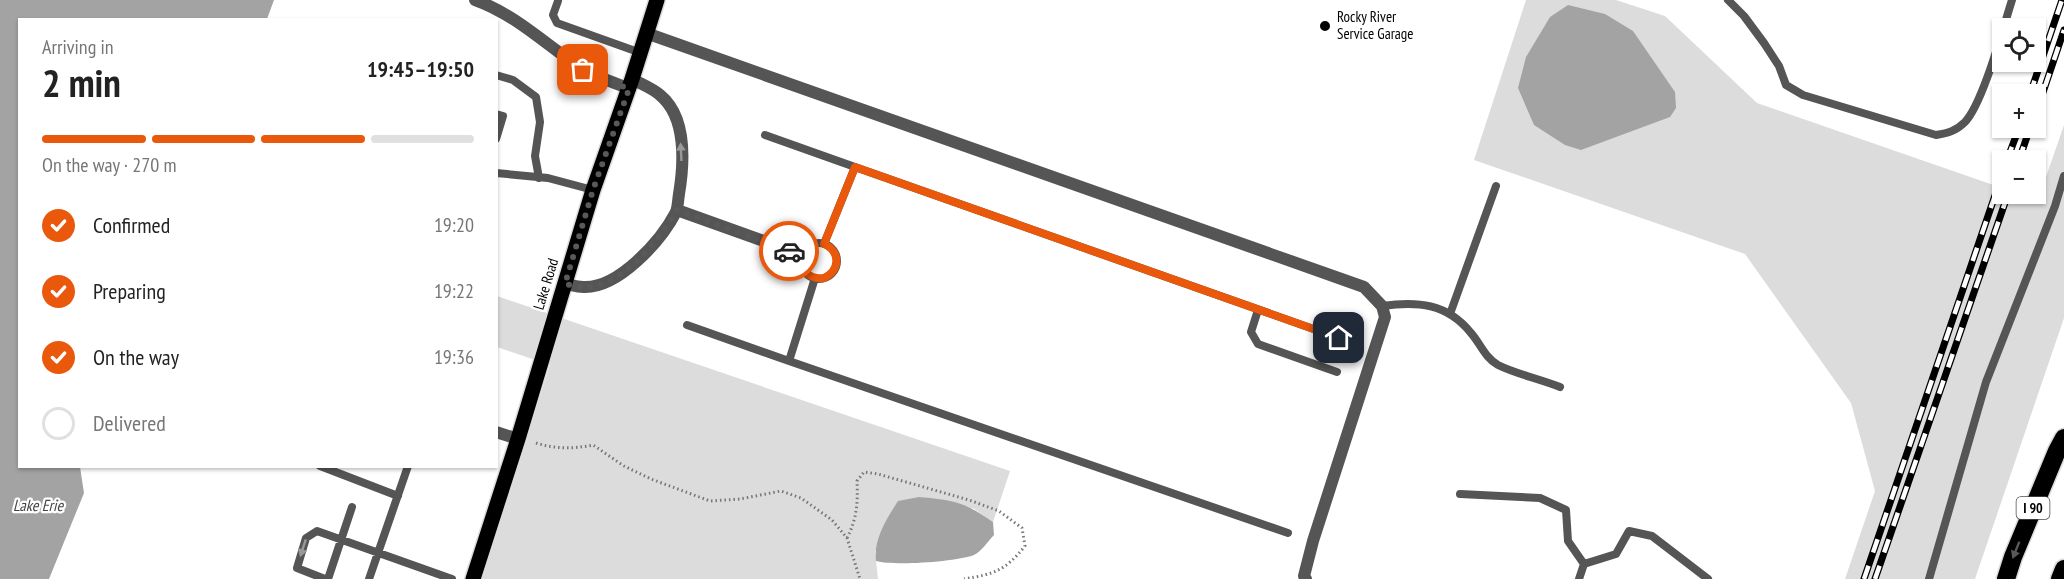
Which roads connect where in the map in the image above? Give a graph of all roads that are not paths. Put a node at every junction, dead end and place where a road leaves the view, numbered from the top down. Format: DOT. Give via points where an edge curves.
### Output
graph roads {
  1 [pos="475,0"];
  2 [pos="657,0"];
  3 [pos="1728,0"];
  4 [pos="2012,0"];
  5 [pos="558,1"];
  6 [pos="646,33"];
  7 [pos="641,53"];
  8 [pos="498,76"];
  9 [pos="631,84"];
  10 [pos="498,115"];
  11 [pos="498,132"];
  12 [pos="765,135"];
  13 [pos="855,167"];
  14 [pos="498,173"];
  15 [pos="2064,176"];
  16 [pos="539,178"];
  17 [pos="1496,186"];
  18 [pos="593,190"];
  19 [pos="677,210"];
  20 [pos="824,244"];
  21 [pos="802,255"];
  22 [pos="814,278"];
  23 [pos="565,284"];
  24 [pos="1382,306"];
  25 [pos="1258,310"];
  26 [pos="1449,314"];
  27 [pos="687,325"];
  28 [pos="1339,338"];
  29 [pos="789,361"];
  30 [pos="1337,372"];
  31 [pos="1560,387"];
  32 [pos="498,433"];
  33 [pos="518,438"];
  34 [pos="2064,438"];
  35 [pos="325,468"];
  36 [pos="407,468"];
  37 [pos="1460,494"];
  38 [pos="398,496"];
  39 [pos="352,507"];
  40 [pos="1288,533"];
  41 [pos="342,540"];
  42 [pos="379,553"];
  43 [pos="1584,564"];
  44 [pos="2064,569"];
  45 [pos="1305,578"];
  46 [pos="327,579"];
  47 [pos="369,579"];
  48 [pos="452,579"];
  49 [pos="473,579"];
  50 [pos="1578,579"];
  51 [pos="1708,579"];
  52 [pos="1929,579"];
  53 [pos="2006,579"];
  54 [pos="2060,579"];
  1 -- 9 [label="street" via="538,35 583,70"];
  2 -- 6 [label="main road, Lake Road"];
  3 -- 4 [label="lane" via="1764,43 1786,85 1803,95 1936,135 1952,133 1967,120 1980,95"];
  5 -- 7 [label="lane" via="553,15 557,23"];
  6 -- 7 [label="main road, Lake Road"];
  6 -- 24 [label="street" via="1364,287"];
  7 -- 9 [label="main road, Lake Road"];
  8 -- 16 [label="lane" via="513,80 536,98 540,122 535,156"];
  9 -- 18 [label="main road, Lake Road"];
  19 -- 9 [label="street, one-way" via="682,152 679,127 661,95"];
  10 -- 11 [label="lane" via="503,116"];
  12 -- 13 [label="lane"];
  13 -- 20 [label="lane"];
  13 -- 25 [label="lane"];
  14 -- 16 [label="lane"];
  15 -- 52 [label="lane" via="1986,382"];
  16 -- 18 [label="lane"];
  17 -- 26 [label="lane"];
  18 -- 23 [label="main road, Lake Road"];
  19 -- 21 [label="street"];
  19 -- 23 [label="street" via="642,257 621,274 585,288"];
  20 -- 21 [label="lane" via="810,246"];
  20 -- 22 [label="lane" via="835,254 836,266 830,275"];
  21 -- 22 [label="lane" via="804,271"];
  22 -- 29 [label="lane"];
  23 -- 33 [label="main road, Lake Road"];
  24 -- 26 [label="lane" via="1424,304"];
  24 -- 45 [label="street" via="1385,317 1313,541"];
  25 -- 28 [label="lane"];
  25 -- 30 [label="lane" via="1251,332 1258,344"];
  26 -- 31 [label="lane" via="1472,333 1496,364"];
  27 -- 29 [label="lane"];
  29 -- 40 [label="lane"];
  32 -- 33 [label="street"];
  33 -- 49 [label="main road, Lake Road"];
  34 -- 53 [label="highway, I 90, one-way"];
  35 -- 38 [label="lane"];
  36 -- 38 [label="lane"];
  37 -- 43 [label="lane" via="1540,498 1566,510 1568,541"];
  38 -- 42 [label="lane"];
  39 -- 41 [label="lane"];
  41 -- 42 [label="lane"];
  41 -- 46 [label="lane"];
  41 -- 46 [label="lane, one-way" via="318,531 306,538 297,568"];
  42 -- 47 [label="lane"];
  42 -- 48 [label="lane"];
  43 -- 50 [label="lane"];
  43 -- 51 [label="lane" via="1616,554 1629,531 1652,536"];
  44 -- 54 [label="highway"];
}
